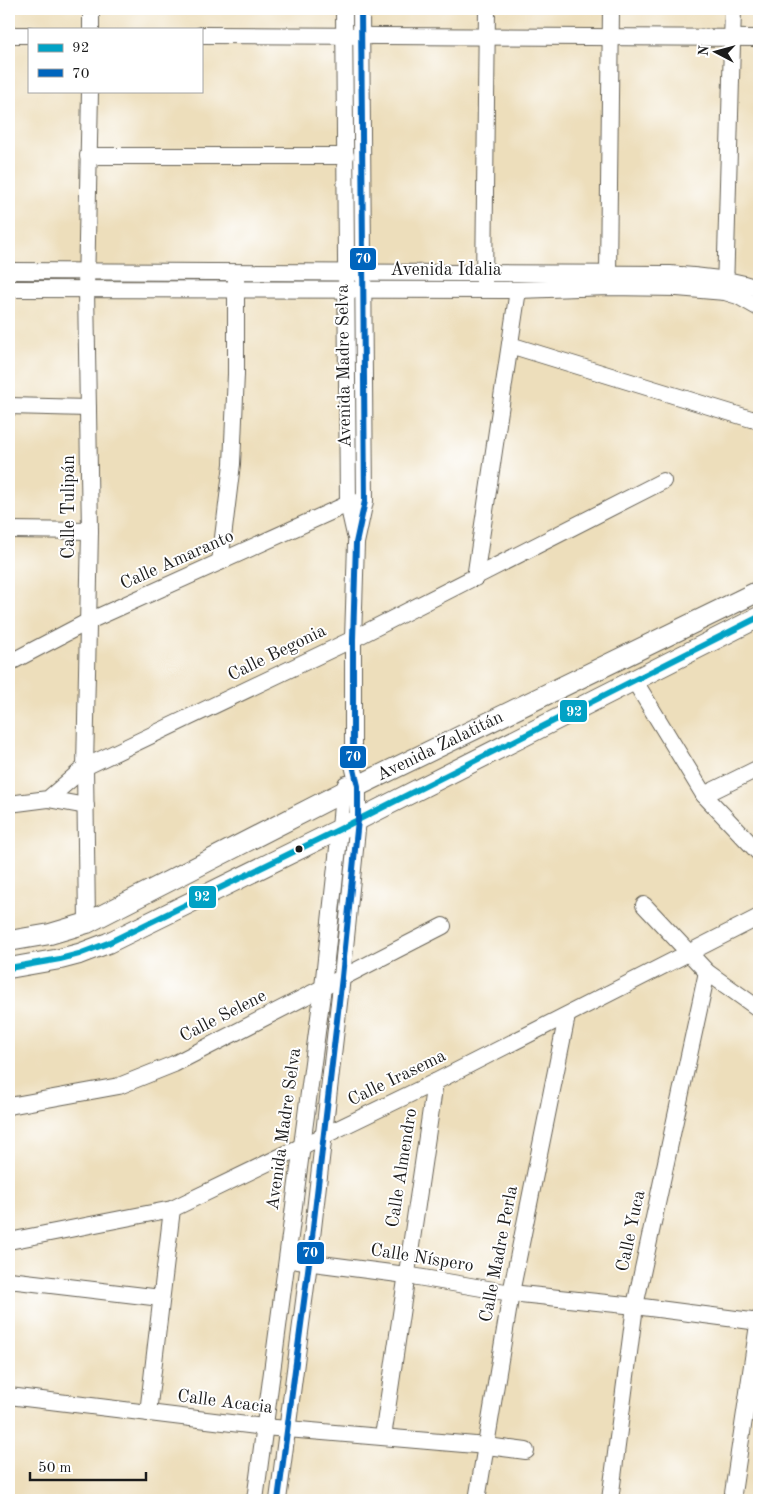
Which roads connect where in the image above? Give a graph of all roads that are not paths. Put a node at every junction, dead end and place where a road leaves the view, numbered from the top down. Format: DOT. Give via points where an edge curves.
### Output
graph roads {
  1 [pos="91,9"];
  2 [pos="344,9"];
  3 [pos="361,9"];
  4 [pos="487,9"];
  5 [pos="611,9"];
  6 [pos="734,9"];
  7 [pos="91,28"];
  8 [pos="9,35"];
  9 [pos="28,35"];
  10 [pos="202,35"];
  11 [pos="343,36"];
  12 [pos="361,36"];
  13 [pos="487,37"];
  14 [pos="611,37"];
  15 [pos="733,38"];
  16 [pos="759,38"];
  17 [pos="90,92"];
  18 [pos="88,156"];
  19 [pos="346,156"];
  20 [pos="9,271"];
  21 [pos="86,272"];
  22 [pos="236,272"];
  23 [pos="346,272"];
  24 [pos="608,274"];
  25 [pos="484,281"];
  26 [pos="363,282"];
  27 [pos="725,286"];
  28 [pos="9,289"];
  29 [pos="235,289"];
  30 [pos="86,290"];
  31 [pos="347,290"];
  32 [pos="518,290"];
  33 [pos="757,299"];
  34 [pos="510,345"];
  35 [pos="9,406"];
  36 [pos="88,408"];
  37 [pos="759,420"];
  38 [pos="663,480"];
  39 [pos="365,501"];
  40 [pos="348,504"];
  41 [pos="9,530"];
  42 [pos="90,531"];
  43 [pos="356,543"];
  44 [pos="220,562"];
  45 [pos="475,578"];
  46 [pos="759,591"];
  47 [pos="759,617"];
  48 [pos="89,621"];
  49 [pos="353,639"];
  50 [pos="9,663"];
  51 [pos="634,680"];
  52 [pos="85,767"];
  53 [pos="759,768"];
  54 [pos="350,789"];
  55 [pos="704,795"];
  56 [pos="48,799"];
  57 [pos="9,804"];
  58 [pos="86,806"];
  59 [pos="349,824"];
  60 [pos="759,853"];
  61 [pos="644,905"];
  62 [pos="759,917"];
  63 [pos="87,923"];
  64 [pos="443,926"];
  65 [pos="9,942"];
  66 [pos="688,953"];
  67 [pos="9,968"];
  68 [pos="706,972"];
  69 [pos="342,977"];
  70 [pos="323,987"];
  71 [pos="759,1009"];
  72 [pos="567,1016"];
  73 [pos="435,1082"];
  74 [pos="9,1106"];
  75 [pos="323,1136"];
  76 [pos="301,1148"];
  77 [pos="172,1209"];
  78 [pos="9,1241"];
  79 [pos="287,1259"];
  80 [pos="309,1262"];
  81 [pos="406,1275"];
  82 [pos="9,1280"];
  83 [pos="511,1293"];
  84 [pos="161,1298"];
  85 [pos="635,1306"];
  86 [pos="759,1321"];
  87 [pos="9,1396"];
  88 [pos="148,1413"];
  89 [pos="264,1427"];
  90 [pos="288,1429"];
  91 [pos="383,1437"];
  92 [pos="487,1446"];
  93 [pos="526,1451"];
  94 [pos="254,1500"];
  95 [pos="278,1500"];
  96 [pos="477,1500"];
  97 [pos="610,1500"];
  98 [pos="732,1500"];
  1 -- 7 [label="street"];
  2 -- 11 [label="street, Avenida Madre Selva"];
  3 -- 12 [label="street, Avenida Madre Selva"];
  4 -- 13 [label="street"];
  5 -- 14 [label="street"];
  6 -- 15 [label="street"];
  8 -- 9 [label="street"];
  10 -- 11 [label="street"];
  11 -- 12 [label="street"];
  11 -- 19 [label="street, Avenida Madre Selva"];
  12 -- 13 [label="street"];
  12 -- 26 [label="street, Avenida Madre Selva"];
  13 -- 14 [label="street"];
  13 -- 25 [label="street"];
  14 -- 15 [label="street"];
  14 -- 24 [label="street"];
  15 -- 16 [label="street"];
  15 -- 27 [label="street"];
  17 -- 18 [label="street, Calle Tulipán"];
  18 -- 19 [label="street"];
  18 -- 21 [label="street, Calle Tulipán"];
  19 -- 23 [label="street, Avenida Madre Selva"];
  20 -- 21 [label="street, Avenida Idalia"];
  21 -- 22 [label="street, Avenida Idalia"];
  21 -- 30 [label="street, Calle Tulipán"];
  22 -- 23 [label="street, Avenida Idalia"];
  22 -- 29 [label="street"];
  23 -- 26 [label="street, Avenida Idalia"];
  23 -- 31 [label="street, Avenida Madre Selva"];
  24 -- 25 [label="street, Avenida Idalia"];
  24 -- 27 [label="street, Avenida Idalia" via="670,274"];
  25 -- 26 [label="street, Avenida Idalia"];
  25 -- 32 [label="street, Avenida Idalia"];
  26 -- 31 [label="street, Avenida Idalia"];
  26 -- 39 [label="street, Avenida Madre Selva"];
  27 -- 32 [label="street, Avenida Idalia"];
  27 -- 33 [label="street, Avenida Idalia" via="738,296"];
  28 -- 30 [label="street, Avenida Idalia"];
  29 -- 30 [label="street, Avenida Idalia"];
  29 -- 31 [label="street, Avenida Idalia"];
  29 -- 44 [label="street" via="232,464"];
  30 -- 36 [label="street, Calle Tulipán"];
  31 -- 40 [label="street, Avenida Madre Selva"];
  32 -- 34 [label="street"];
  34 -- 37 [label="street"];
  34 -- 45 [label="street"];
  35 -- 36 [label="street"];
  36 -- 42 [label="street, Calle Tulipán"];
  38 -- 45 [label="street, Calle Begonia"];
  39 -- 40 [label="street, Calle Amaranto"];
  39 -- 43 [label="street, Avenida Madre Selva"];
  40 -- 43 [label="street, Avenida Madre Selva"];
  40 -- 44 [label="street, Calle Amaranto"];
  41 -- 42 [label="street"];
  42 -- 48 [label="street, Calle Tulipán"];
  43 -- 49 [label="street, Avenida Madre Selva"];
  44 -- 48 [label="street, Calle Amaranto"];
  45 -- 49 [label="street, Calle Begonia"];
  46 -- 54 [label="street, Avenida Zalatitán"];
  47 -- 51 [label="street, Avenida Zalatitán"];
  48 -- 50 [label="street, Calle Amaranto"];
  48 -- 52 [label="street, Calle Tulipán"];
  49 -- 52 [label="street, Calle Begonia"];
  49 -- 54 [label="street, Avenida Madre Selva" via="353,765"];
  51 -- 55 [label="street"];
  51 -- 59 [label="street, Avenida Zalatitán"];
  52 -- 56 [label="street, Calle Begonia"];
  52 -- 58 [label="street, Calle Tulipán"];
  53 -- 55 [label="street"];
  54 -- 59 [label="street, Avenida Madre Selva"];
  54 -- 63 [label="street, Avenida Zalatitán"];
  55 -- 60 [label="street"];
  56 -- 57 [label="street"];
  56 -- 58 [label="street"];
  58 -- 63 [label="street, Calle Tulipán"];
  59 -- 67 [label="street, Avenida Zalatitán" via="108,943 60,959"];
  59 -- 69 [label="street, Avenida Madre Selva"];
  59 -- 70 [label="street, Avenida Madre Selva"];
  61 -- 66 [label="street"];
  62 -- 66 [label="street, Calle Irasema"];
  63 -- 65 [label="street, Avenida Zalatitán"];
  64 -- 69 [label="street, Calle Selene"];
  66 -- 68 [label="street"];
  66 -- 72 [label="street, Calle Irasema"];
  68 -- 71 [label="street"];
  68 -- 85 [label="street, Calle Yuca"];
  69 -- 70 [label="street, Calle Selene"];
  69 -- 75 [label="street, Avenida Madre Selva"];
  70 -- 74 [label="street, Calle Selene" via="174,1064 119,1086"];
  70 -- 76 [label="street, Avenida Madre Selva"];
  72 -- 73 [label="street, Calle Irasema"];
  72 -- 83 [label="street, Calle Madre Perla"];
  73 -- 75 [label="street, Calle Irasema"];
  73 -- 81 [label="street, Calle Almendro"];
  75 -- 76 [label="street, Calle Irasema"];
  75 -- 80 [label="street, Avenida Madre Selva"];
  76 -- 77 [label="street, Calle Irasema"];
  76 -- 79 [label="street, Avenida Madre Selva"];
  77 -- 78 [label="street, Calle Irasema"];
  77 -- 84 [label="street"];
  79 -- 80 [label="street, Calle Níspero"];
  79 -- 89 [label="street, Avenida Madre Selva"];
  80 -- 81 [label="street, Calle Níspero"];
  80 -- 90 [label="street, Avenida Madre Selva"];
  81 -- 83 [label="street, Calle Níspero"];
  81 -- 91 [label="street, Calle Almendro"];
  82 -- 84 [label="street"];
  83 -- 85 [label="street, Calle Níspero"];
  83 -- 92 [label="street, Calle Madre Perla"];
  84 -- 88 [label="street"];
  85 -- 86 [label="street, Calle Níspero"];
  85 -- 97 [label="street, Calle Yuca"];
  86 -- 98 [label="street"];
  87 -- 88 [label="street, Calle Acacia"];
  88 -- 89 [label="street, Calle Acacia"];
  89 -- 90 [label="street, Calle Acacia"];
  89 -- 94 [label="street, Avenida Madre Selva"];
  90 -- 91 [label="street, Calle Acacia"];
  90 -- 95 [label="street, Avenida Madre Selva"];
  91 -- 92 [label="street, Calle Acacia"];
  92 -- 93 [label="street, Calle Acacia"];
  92 -- 96 [label="street, Calle Madre Perla"];
}
